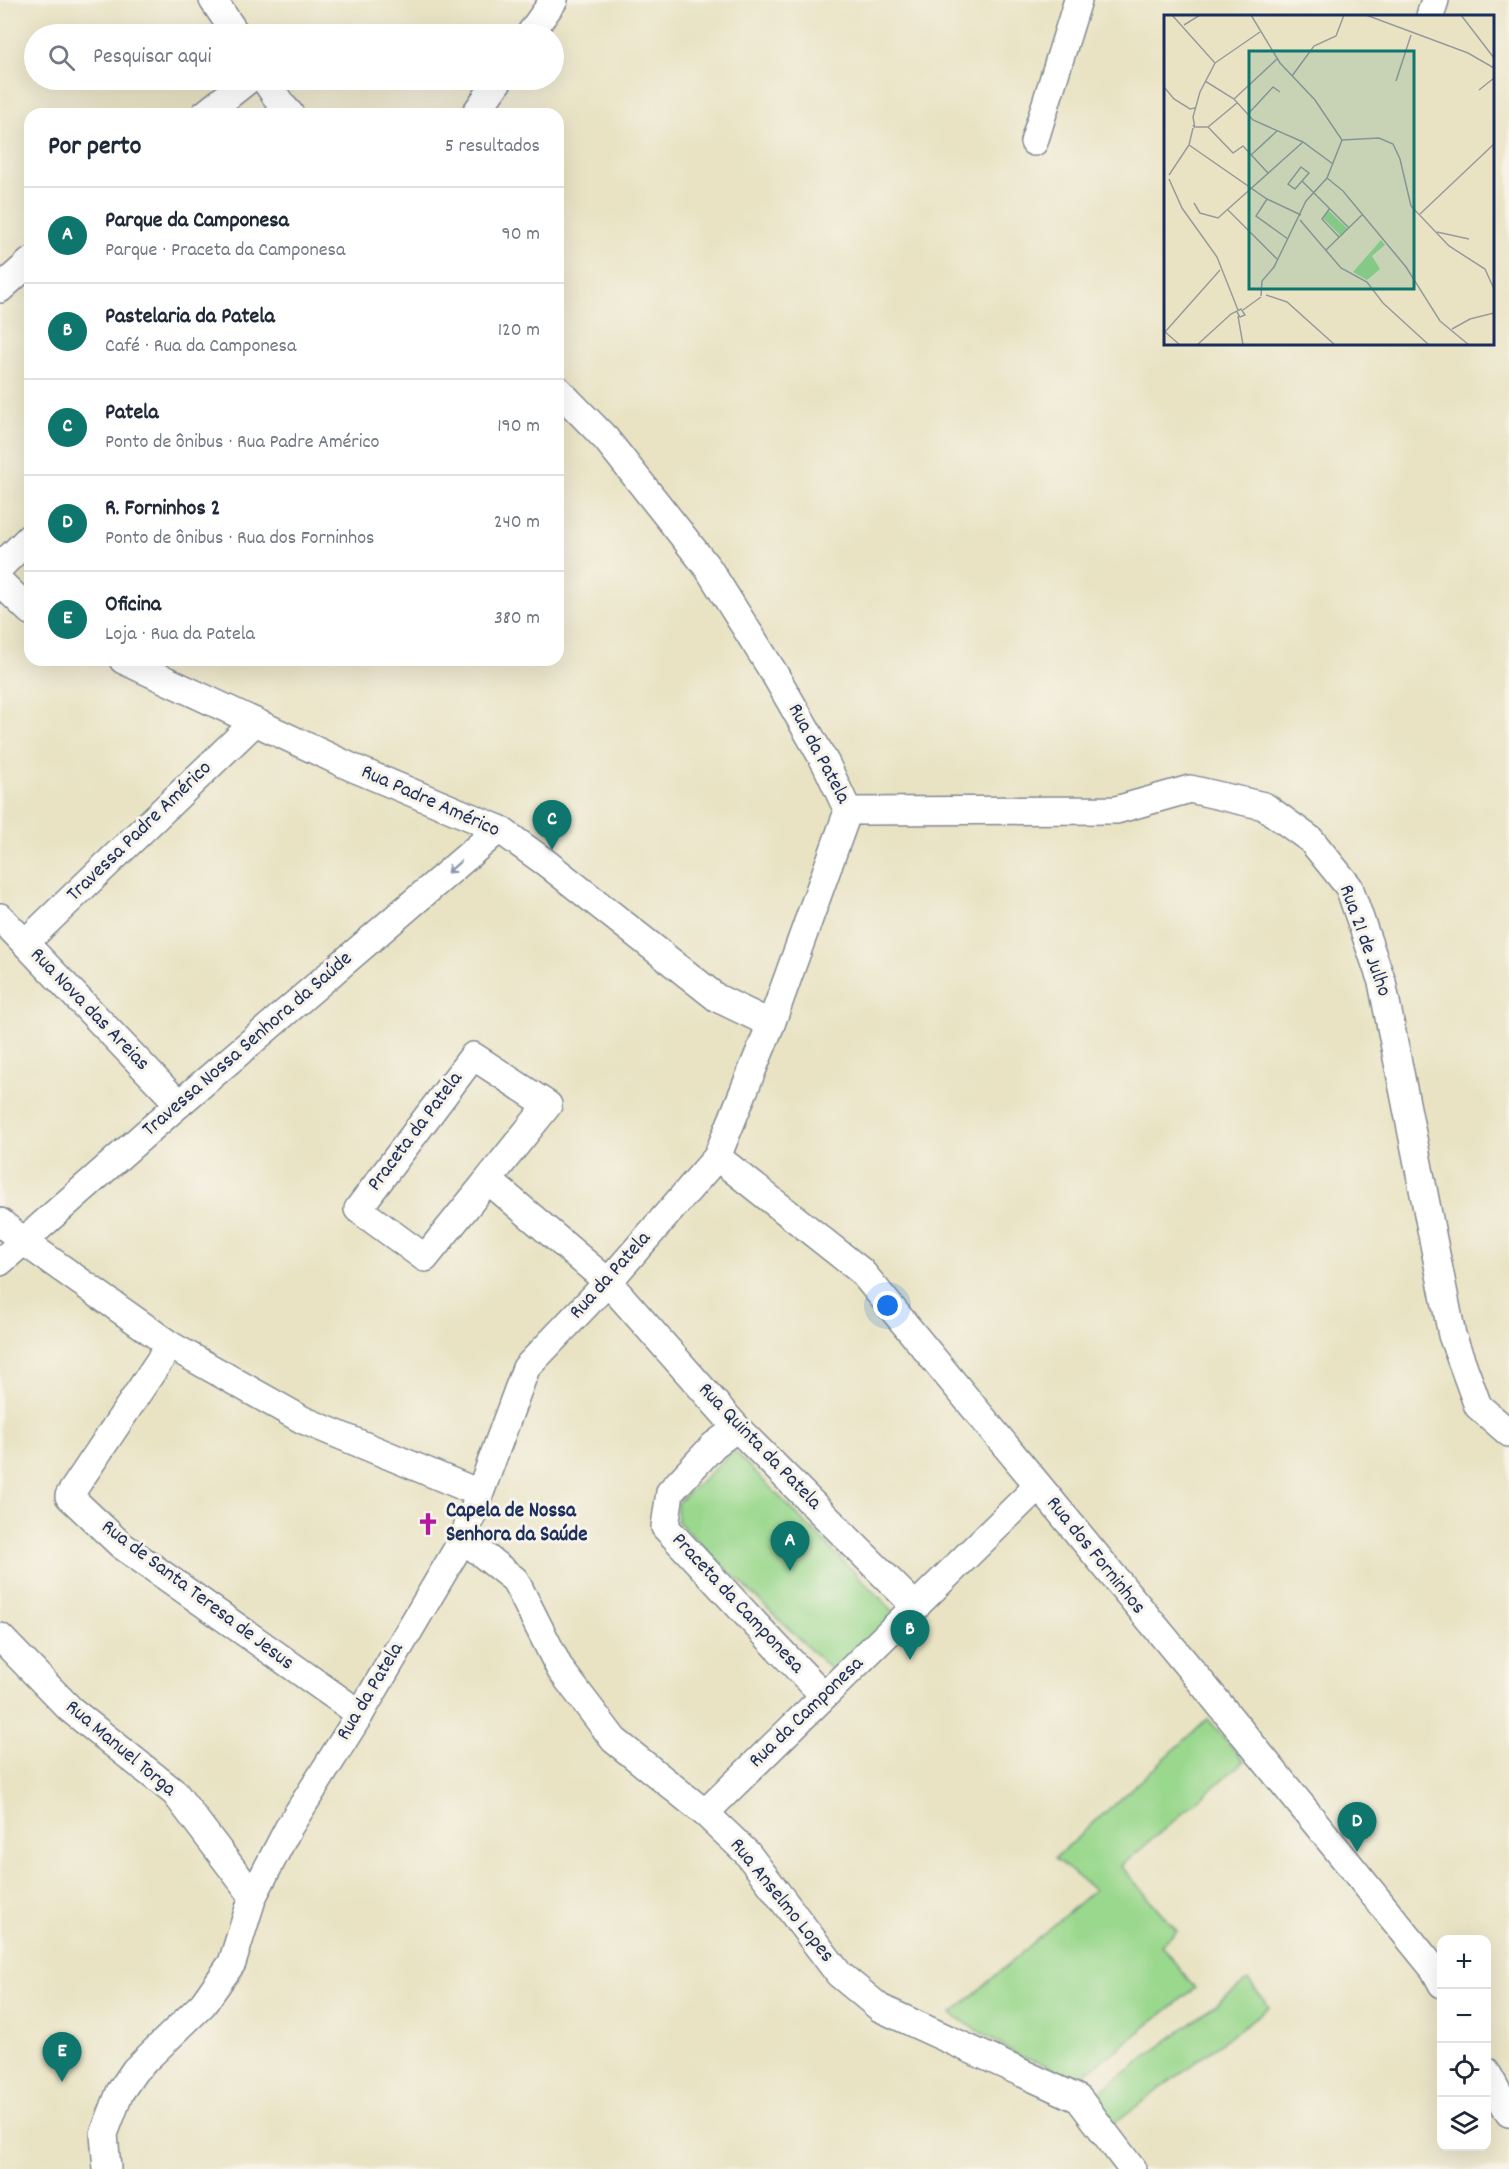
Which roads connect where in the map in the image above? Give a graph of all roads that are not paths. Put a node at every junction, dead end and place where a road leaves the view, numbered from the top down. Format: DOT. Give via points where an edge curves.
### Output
graph roads {
  1 [pos="213,0"];
  2 [pos="554,0"];
  3 [pos="1078,0"];
  4 [pos="1435,0"];
  5 [pos="1430,15"];
  6 [pos="229,24"];
  7 [pos="537,24"];
  8 [pos="235,90"];
  9 [pos="272,90"];
  10 [pos="492,90"];
  11 [pos="213,108"];
  12 [pos="285,108"];
  13 [pos="479,108"];
  14 [pos="1034,142"];
  15 [pos="24,267"];
  16 [pos="0,289"];
  17 [pos="564,396"];
  18 [pos="24,543"];
  19 [pos="0,567"];
  20 [pos="0,582"];
  21 [pos="24,605"];
  22 [pos="136,666"];
  23 [pos="255,722"];
  24 [pos="849,811"];
  25 [pos="499,829"];
  26 [pos="0,917"];
  27 [pos="25,943"];
  28 [pos="771,1024"];
  29 [pos="178,1104"];
  30 [pos="717,1157"];
  31 [pos="488,1180"];
  32 [pos="0,1222"];
  33 [pos="24,1241"];
  34 [pos="0,1262"];
  35 [pos="608,1282"];
  36 [pos="170,1345"];
  37 [pos="737,1428"];
  38 [pos="1509,1433"];
  39 [pos="1038,1486"];
  40 [pos="479,1493"];
  41 [pos="463,1539"];
  42 [pos="916,1607"];
  43 [pos="0,1637"];
  44 [pos="824,1695"];
  45 [pos="360,1714"];
  46 [pos="705,1813"];
  47 [pos="253,1896"];
  48 [pos="1437,1975"];
  49 [pos="1491,2080"];
  50 [pos="1509,2113"];
  51 [pos="107,2169"];
  52 [pos="1132,2169"];
  1 -- 6 [label="street"];
  2 -- 7 [label="street"];
  3 -- 14 [label="street"];
  4 -- 5 [label="street"];
  8 -- 11 [label="street"];
  9 -- 12 [label="street"];
  10 -- 13 [label="street"];
  15 -- 16 [label="street"];
  17 -- 24 [label="street, Rua da Patela" via="606,439 708,568 774,673"];
  18 -- 19 [label="street"];
  20 -- 21 [label="street"];
  22 -- 23 [label="street, Rua Padre Américo"];
  23 -- 25 [label="street, Rua Padre Américo"];
  23 -- 27 [label="street, Travessa Padre Américo"];
  24 -- 28 [label="street, Rua da Patela"];
  24 -- 38 [label="street, Rua 21 de Julho" via="1116,810 1190,789 1264,806 1311,840 1349,887 1382,982 1452,1335 1478,1406"];
  25 -- 28 [label="street, Rua Padre Américo" via="717,998"];
  25 -- 29 [label="street, Travessa Nossa Senhora da Saúde, one-way"];
  26 -- 27 [label="street, Rua Nova das Areias"];
  27 -- 29 [label="street, Rua Nova das Areias"];
  28 -- 30 [label="street, Rua da Patela"];
  29 -- 33 [label="street, Travessa Nossa Senhora da Saúde"];
  30 -- 35 [label="street, Rua da Patela"];
  30 -- 39 [label="street, Rua dos Forninhos" via="861,1271"];
  31 -- 31 [label="street, Praceta da Patela" via="425,1258 358,1209 473,1056 548,1105"];
  31 -- 35 [label="street"];
  32 -- 33 [label="street"];
  33 -- 34 [label="street, Travessa Nossa Senhora da Saúde"];
  33 -- 36 [label="street"];
  35 -- 37 [label="street, Rua Quinta da Patela"];
  35 -- 40 [label="street, Rua da Patela" via="526,1368"];
  36 -- 40 [label="street" via="303,1420"];
  36 -- 45 [label="street, Rua de Santa Teresa de Jesus" via="69,1496 121,1545"];
  37 -- 42 [label="street, Rua Quinta da Patela"];
  37 -- 44 [label="street, Praceta da Camponesa" via="714,1445 670,1492 665,1527"];
  39 -- 42 [label="street, Rua da Camponesa"];
  39 -- 48 [label="street, Rua dos Forninhos"];
  40 -- 41 [label="street, Rua da Patela"];
  41 -- 45 [label="street, Rua da Patela"];
  41 -- 46 [label="street, Rua Anselmo Lopes" via="515,1580 560,1669 614,1740"];
  42 -- 44 [label="street, Rua da Camponesa"];
  43 -- 47 [label="street, Rua Manuel Torga" via="70,1709 175,1792"];
  44 -- 46 [label="street, Rua da Camponesa"];
  45 -- 47 [label="street, Rua da Patela" via="289,1827"];
  46 -- 52 [label="street, Rua Anselmo Lopes" via="747,1853 839,1974 880,2008 1079,2099"];
  47 -- 51 [label="street, Rua da Patela" via="232,1963 203,2004 135,2070 120,2092 104,2134"];
  49 -- 50 [label="street"];
}
